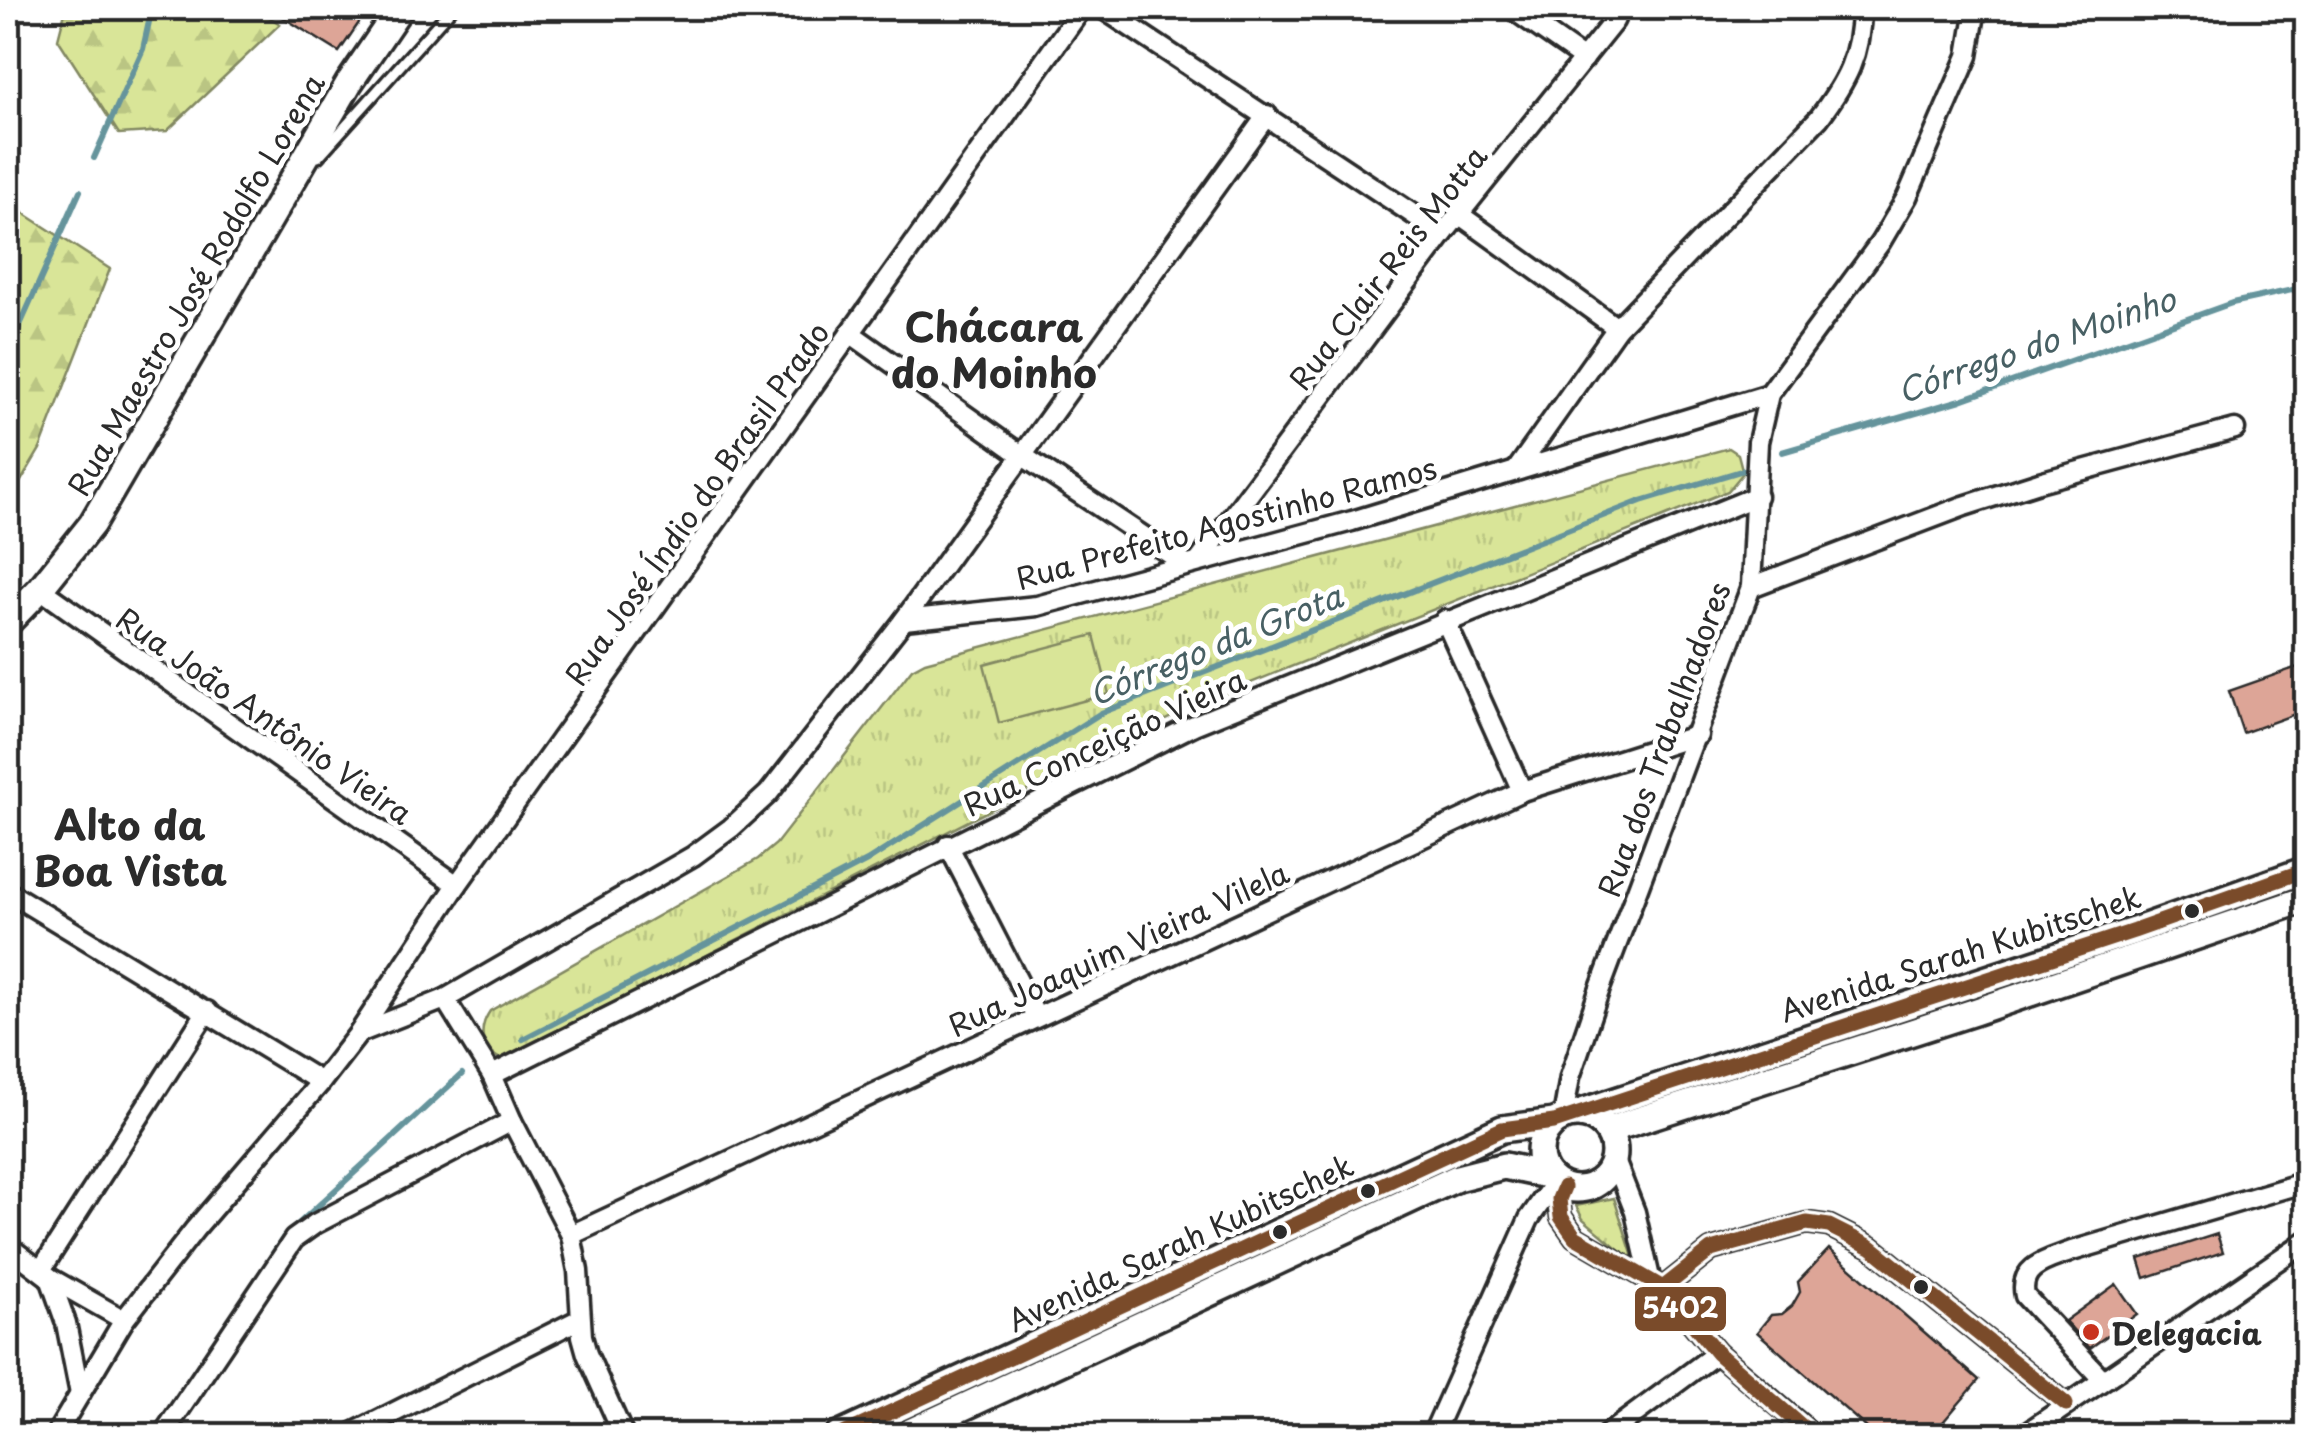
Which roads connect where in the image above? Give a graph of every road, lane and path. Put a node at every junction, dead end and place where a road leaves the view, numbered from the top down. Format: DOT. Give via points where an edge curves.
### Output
graph roads {
  1 [pos="400,8"];
  2 [pos="452,8"];
  3 [pos="1082,8"];
  4 [pos="1102,8"];
  5 [pos="1511,8"];
  6 [pos="1620,8"];
  7 [pos="1861,8"];
  8 [pos="1976,8"];
  9 [pos="1584,59"];
  10 [pos="1268,115"];
  11 [pos="292,185"];
  12 [pos="1460,215"];
  13 [pos="1444,234"];
  14 [pos="1617,328"];
  15 [pos="850,334"];
  16 [pos="1769,394"];
  17 [pos="2234,428"];
  18 [pos="1022,456"];
  19 [pos="1518,468"];
  20 [pos="1758,496"];
  21 [pos="1192,563"];
  22 [pos="1751,587"];
  23 [pos="40,590"];
  24 [pos="904,620"];
  25 [pos="1445,620"];
  26 [pos="8,622"];
  27 [pos="1698,734"];
  28 [pos="1522,790"];
  29 [pos="948,845"];
  30 [pos="2306,870"];
  31 [pos="457,885"];
  32 [pos="8,892"];
  33 [pos="2306,899"];
  34 [pos="2139,942"];
  35 [pos="1966,987"];
  36 [pos="445,998"];
  37 [pos="207,1012"];
  38 [pos="1974,1012"];
  39 [pos="1036,1016"];
  40 [pos="358,1033"];
  41 [pos="1738,1073"];
  42 [pos="492,1075"];
  43 [pos="321,1082"];
  44 [pos="1564,1118"];
  45 [pos="512,1120"];
  46 [pos="1608,1130"];
  47 [pos="1614,1158"];
  48 [pos="1555,1182"];
  49 [pos="2306,1182"];
  50 [pos="571,1235"];
  51 [pos="2306,1241"];
  52 [pos="8,1246"];
  53 [pos="45,1274"];
  54 [pos="1656,1283"];
  55 [pos="580,1319"];
  56 [pos="124,1320"];
  57 [pos="1717,1353"];
  58 [pos="2102,1378"];
  59 [pos="80,1394"];
  60 [pos="2066,1404"];
  61 [pos="55,1436"];
  62 [pos="162,1436"];
  63 [pos="347,1436"];
  64 [pos="624,1436"];
  65 [pos="838,1436"];
  66 [pos="901,1436"];
  67 [pos="1432,1436"];
  68 [pos="1605,1436"];
  69 [pos="1814,1436"];
  70 [pos="2022,1436"];
  1 -- 11 [label="main road, Rua Maestro José Rodolfo Lorena"];
  2 -- 11 [label="lane"];
  3 -- 15 [label="street, Rua José Índio do Brasil Prado"];
  4 -- 10 [label="street"];
  5 -- 9 [label="street"];
  6 -- 9 [label="street, Rua Clair Reis Motta"];
  7 -- 14 [label="street" via="1846,82 1819,118"];
  8 -- 16 [label="street, Rua dos Trabalhadores" via="1968,56 1907,197"];
  9 -- 12 [label="street, Rua Clair Reis Motta"];
  10 -- 13 [label="street"];
  10 -- 18 [label="street"];
  11 -- 23 [label="main road, Rua Maestro José Rodolfo Lorena" via="92,524"];
  12 -- 13 [label="street, Rua Clair Reis Motta"];
  12 -- 14 [label="street"];
  13 -- 21 [label="street, Rua Clair Reis Motta"];
  14 -- 19 [label="street"];
  15 -- 18 [label="street"];
  15 -- 31 [label="street, Rua José Índio do Brasil Prado"];
  16 -- 19 [label="street, Rua Prefeito Agostinho Ramos"];
  16 -- 20 [label="street, Rua dos Trabalhadores" via="1758,442"];
  17 -- 22 [label="street" via="1964,506"];
  18 -- 21 [label="street"];
  18 -- 24 [label="street"];
  19 -- 21 [label="street, Rua Prefeito Agostinho Ramos"];
  20 -- 22 [label="street, Rua dos Trabalhadores"];
  20 -- 25 [label="street, Rua Conceição Vieira"];
  21 -- 24 [label="street, Rua Prefeito Agostinho Ramos" via="1037,606"];
  22 -- 27 [label="street, Rua dos Trabalhadores"];
  23 -- 26 [label="main road, Rua Maestro José Rodolfo Lorena"];
  23 -- 31 [label="street, Rua João Antônio Vieira"];
  24 -- 36 [label="street" via="768,794 732,828"];
  25 -- 28 [label="street"];
  25 -- 29 [label="street, Rua Conceição Vieira" via="1194,725"];
  27 -- 28 [label="street, Rua Joaquim Vieira Vilela"];
  27 -- 44 [label="street, Rua dos Trabalhadores" via="1593,1009"];
  28 -- 39 [label="street, Rua Joaquim Vieira Vilela"];
  29 -- 39 [label="street"];
  29 -- 42 [label="street, Rua Conceição Vieira"];
  30 -- 34 [label="main road, Avenida Sarah Kubitschek"];
  31 -- 40 [label="street, Rua José Índio do Brasil Prado"];
  32 -- 37 [label="street"];
  33 -- 34 [label="main road, Avenida Sarah Kubitschek"];
  34 -- 35 [label="main road, Avenida Sarah Kubitschek"];
  34 -- 38 [label="main road, Avenida Sarah Kubitschek"];
  35 -- 38 [label="main road"];
  35 -- 41 [label="main road, Avenida Sarah Kubitschek"];
  36 -- 40 [label="street"];
  36 -- 42 [label="street"];
  37 -- 43 [label="street"];
  37 -- 53 [label="street"];
  38 -- 41 [label="main road, Avenida Sarah Kubitschek"];
  39 -- 50 [label="street, Rua Joaquim Vieira Vilela"];
  40 -- 43 [label="street"];
  41 -- 44 [label="main road, Avenida Sarah Kubitschek"];
  41 -- 46 [label="main road, Avenida Sarah Kubitschek"];
  42 -- 45 [label="street"];
  43 -- 56 [label="street"];
  44 -- 46 [label="main road" via="1594,1118"];
  44 -- 48 [label="main road" via="1544,1133 1540,1147"];
  44 -- 65 [label="main road, Avenida Sarah Kubitschek" via="1502,1129"];
  45 -- 50 [label="street"];
  45 -- 62 [label="street" via="294,1239"];
  46 -- 47 [label="main road"];
  47 -- 48 [label="main road" via="1595,1184 1580,1189"];
  47 -- 54 [label="street"];
  48 -- 54 [label="street" via="1569,1230"];
  48 -- 66 [label="main road, Avenida Sarah Kubitschek" via="1504,1166 1457,1178"];
  48 -- 67 [label="street" via="1529,1220"];
  49 -- 58 [label="street" via="2035,1265 2025,1278 2025,1296"];
  50 -- 55 [label="street"];
  51 -- 58 [label="street"];
  52 -- 53 [label="street"];
  53 -- 56 [label="street"];
  53 -- 59 [label="street" via="66,1323"];
  54 -- 57 [label="street"];
  54 -- 60 [label="street" via="1711,1250 1807,1224 1829,1226 1870,1247"];
  55 -- 63 [label="street"];
  55 -- 64 [label="street" via="587,1354"];
  56 -- 59 [label="street"];
  57 -- 68 [label="street"];
  57 -- 69 [label="street"];
  58 -- 60 [label="street"];
  59 -- 61 [label="street"];
  60 -- 70 [label="street"];
}
